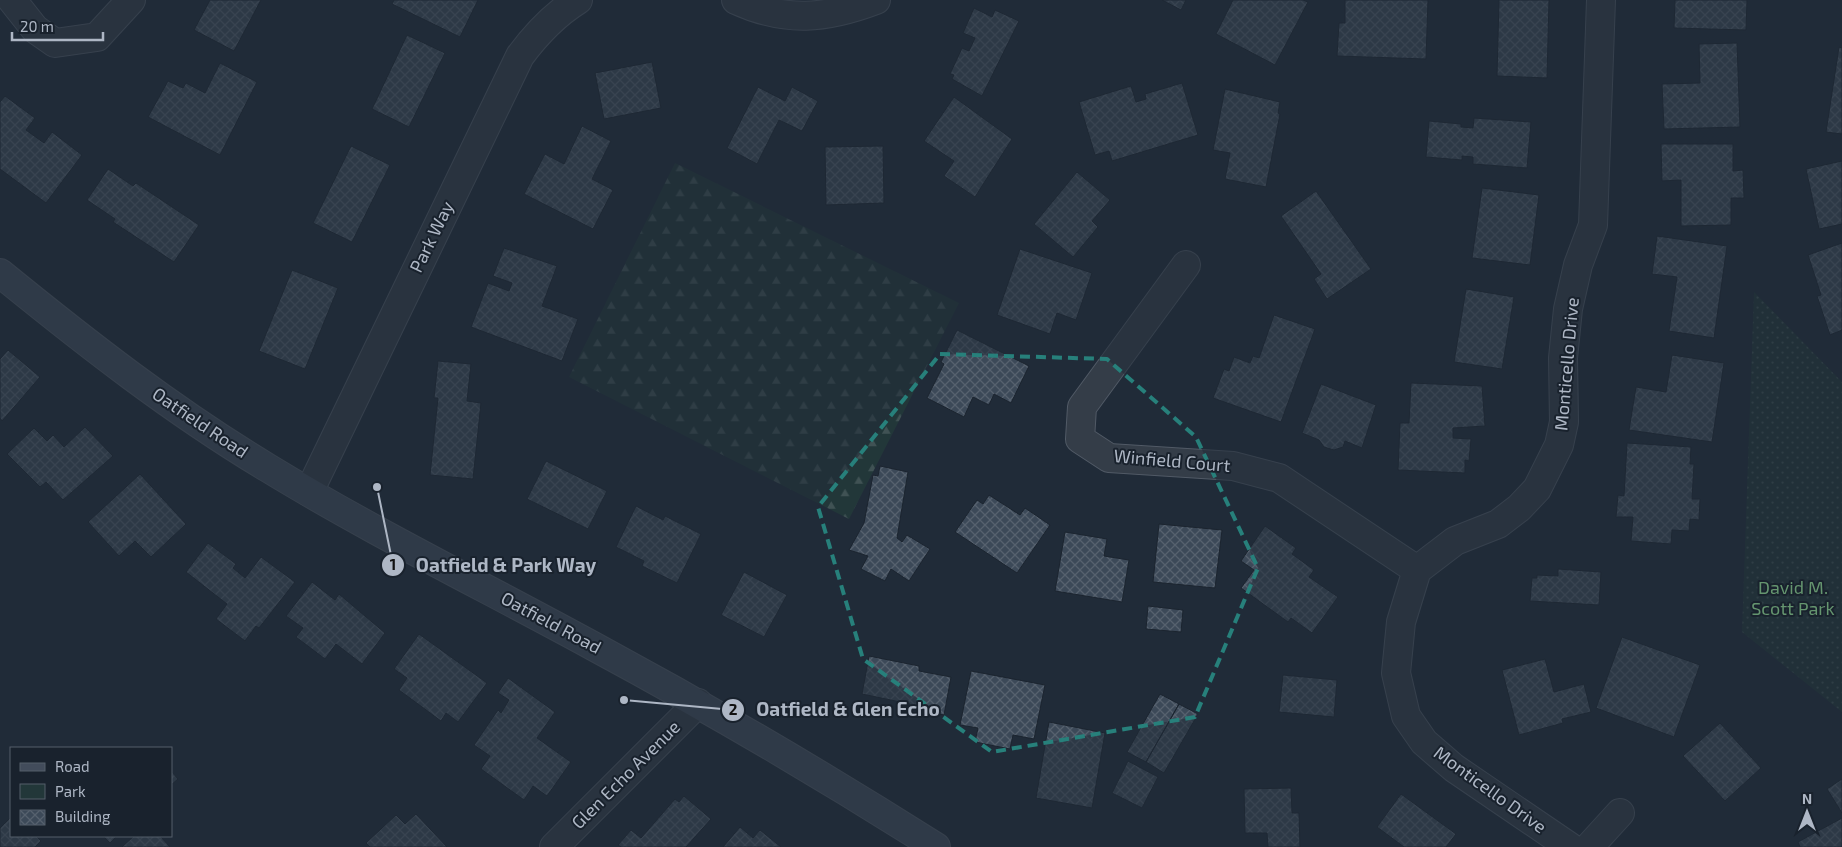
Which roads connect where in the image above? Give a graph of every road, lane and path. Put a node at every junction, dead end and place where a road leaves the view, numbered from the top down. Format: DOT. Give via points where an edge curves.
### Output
graph roads {
  1 [pos="12,0"];
  2 [pos="131,0"];
  3 [pos="578,0"];
  4 [pos="736,0"];
  5 [pos="876,0"];
  6 [pos="1602,0"];
  7 [pos="1186,265"];
  8 [pos="0,273"];
  9 [pos="309,492"];
  10 [pos="1417,570"];
  11 [pos="698,703"];
  12 [pos="1620,813"];
  13 [pos="554,847"];
  14 [pos="936,847"];
  15 [pos="1570,847"];
  16 [pos="1589,847"];
  1 -- 2 [label="street" via="35,29 55,43 97,37"];
  3 -- 9 [label="street, Park Way" via="545,25 520,56"];
  4 -- 5 [label="street" via="779,15 813,17 847,11"];
  6 -- 10 [label="street, Monticello Drive" via="1593,225 1578,265 1568,309 1563,358 1564,422 1559,445 1537,489 1519,508 1498,524 1455,541"];
  7 -- 10 [label="street, Winfield Court" via="1082,407 1080,439 1109,458 1233,466 1279,478"];
  8 -- 9 [label="main road, Oatfield Road" via="170,405"];
  9 -- 11 [label="main road, Oatfield Road"];
  10 -- 15 [label="street, Monticello Drive" via="1401,622 1396,673 1406,716 1424,742 1454,768"];
  11 -- 13 [label="street, Glen Echo Avenue"];
  11 -- 14 [label="main road, Oatfield Road"];
  12 -- 16 [label="street"];
}
